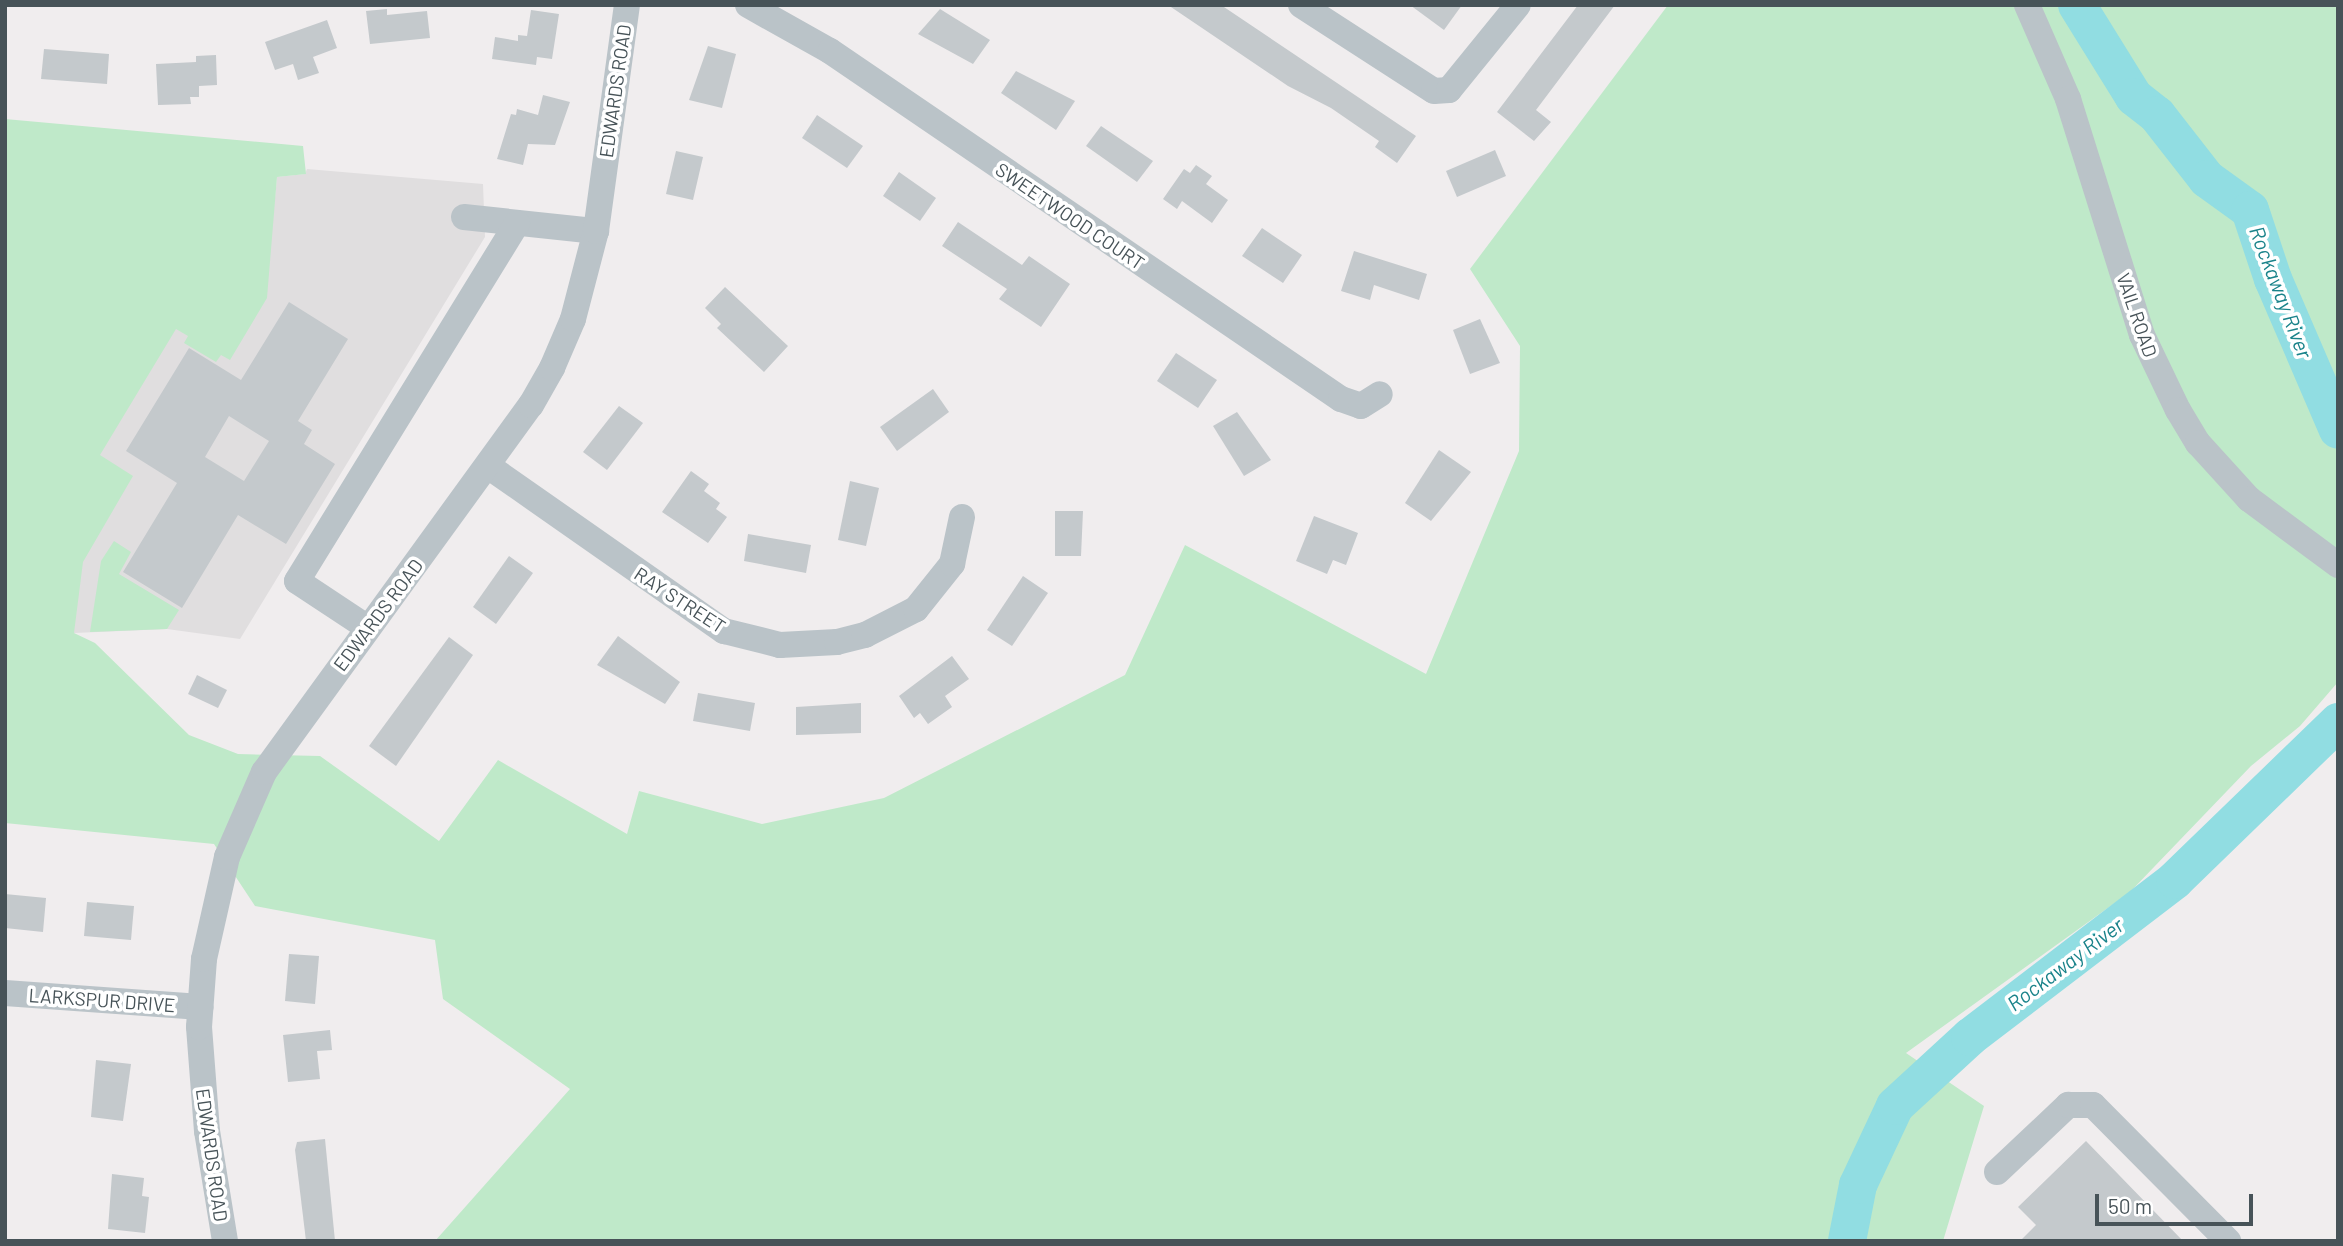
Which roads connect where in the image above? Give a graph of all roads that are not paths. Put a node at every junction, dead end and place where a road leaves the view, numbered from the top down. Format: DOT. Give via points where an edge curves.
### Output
graph roads {
  1 [pos="627,5"];
  2 [pos="1301,5"];
  3 [pos="1518,5"];
  4 [pos="2027,5"];
  5 [pos="754,9"];
  6 [pos="464,218"];
  7 [pos="517,223"];
  8 [pos="596,231"];
  9 [pos="1380,394"];
  10 [pos="488,466"];
  11 [pos="962,517"];
  12 [pos="2333,562"];
  13 [pos="368,628"];
  14 [pos="5,993"];
  15 [pos="200,1007"];
  16 [pos="1997,1172"];
  17 [pos="225,1241"];
  18 [pos="2228,1241"];
  1 -- 8 [label="street, EDWARDS ROAD"];
  2 -- 3 [label="street" via="1434,91 1449,90"];
  4 -- 12 [label="street, VAIL ROAD" via="2068,99 2141,335 2178,410 2198,443 2249,499"];
  5 -- 9 [label="street, SWEETWOOD COURT" via="830,51 1341,399 1361,406"];
  6 -- 7 [label="street"];
  7 -- 8 [label="street"];
  7 -- 13 [label="street" via="297,581"];
  8 -- 10 [label="street, EDWARDS ROAD" via="573,319 552,368"];
  10 -- 11 [label="street, RAY STREET" via="724,631 780,645 846,640 916,609 952,565"];
  10 -- 13 [label="street, EDWARDS ROAD"];
  13 -- 15 [label="street, EDWARDS ROAD" via="271,761 247,803 212,913"];
  14 -- 15 [label="street, LARKSPUR DRIVE"];
  15 -- 17 [label="street, EDWARDS ROAD" via="202,1091"];
  16 -- 18 [label="street" via="2068,1105 2093,1105"];
}
